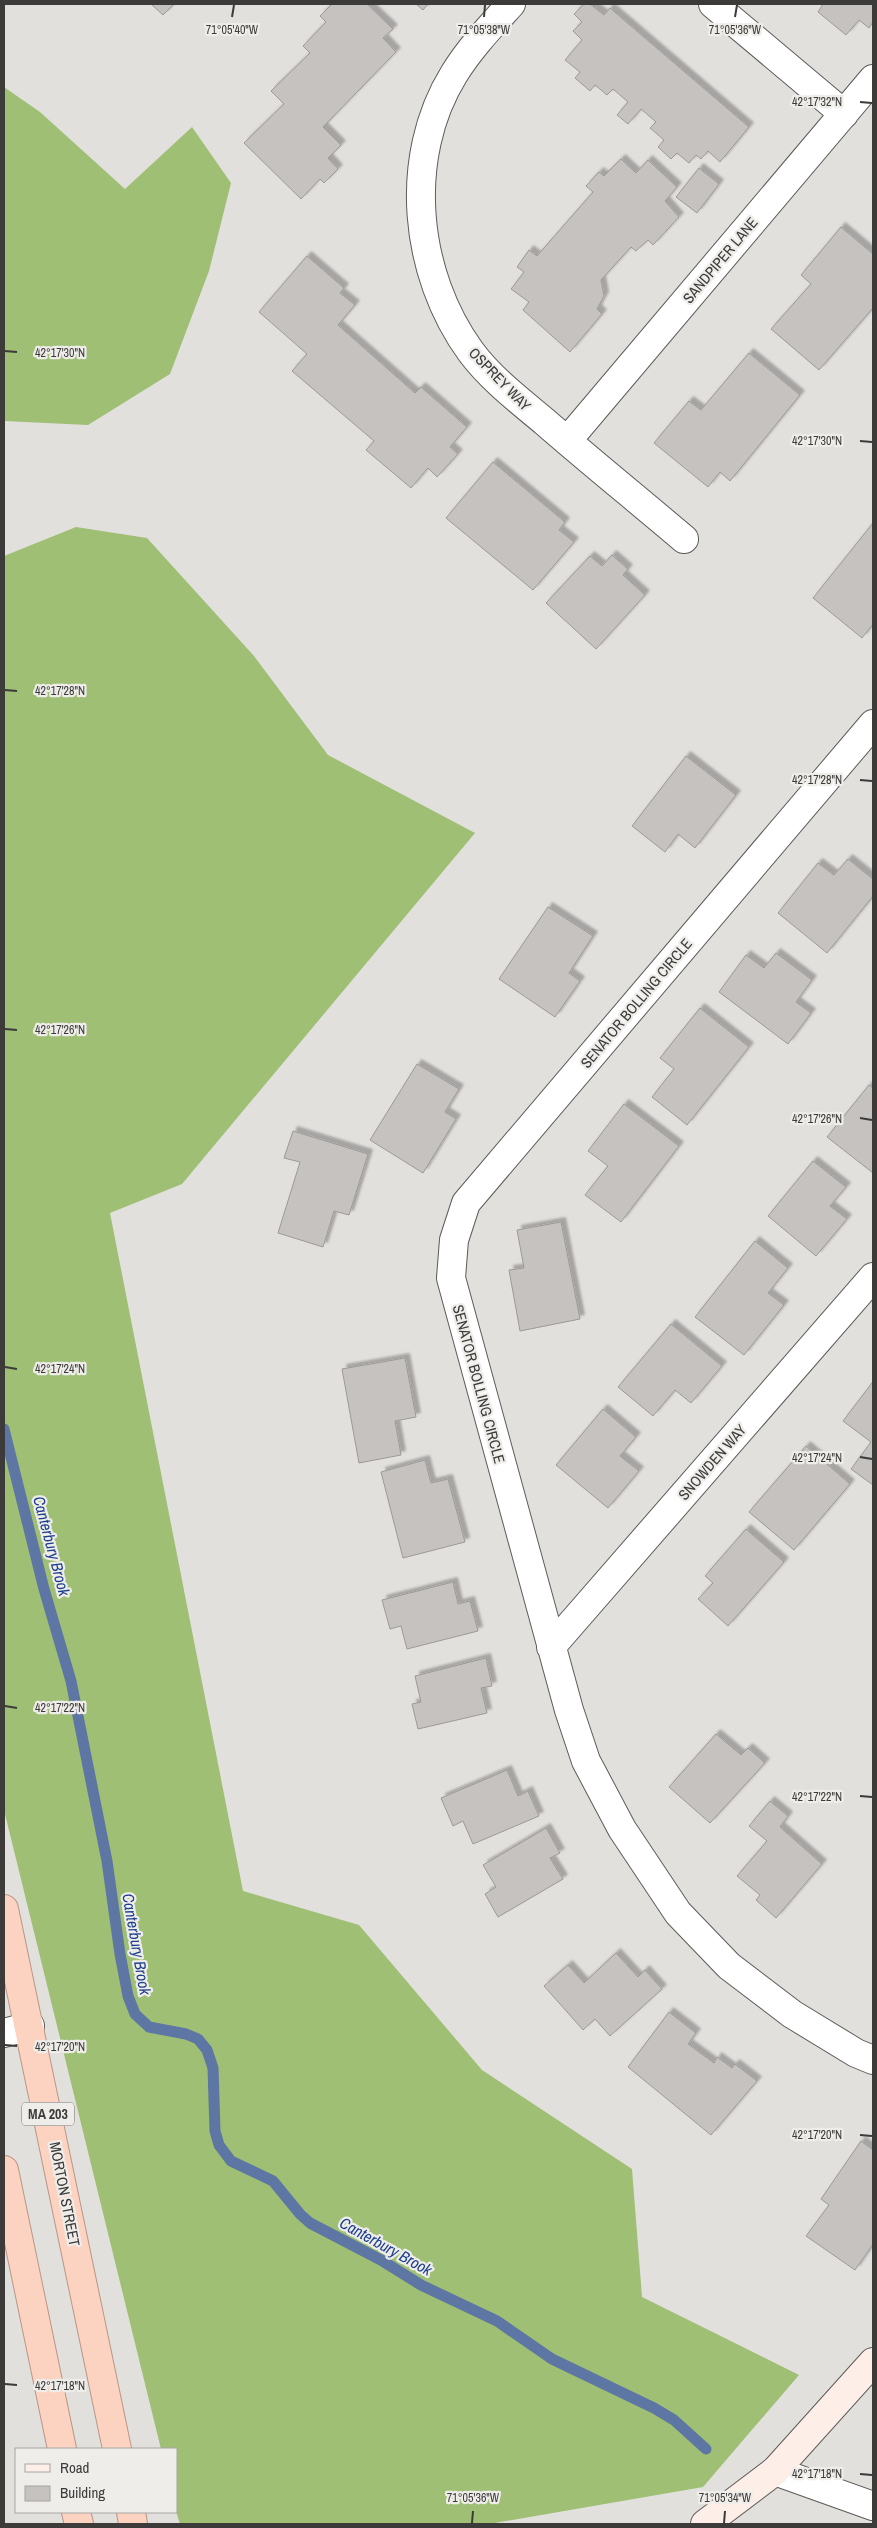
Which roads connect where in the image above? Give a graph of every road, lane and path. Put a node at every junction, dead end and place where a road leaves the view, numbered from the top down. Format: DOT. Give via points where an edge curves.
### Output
graph roads {
  1 [pos="511,4"];
  2 [pos="713,4"];
  3 [pos="873,79"];
  4 [pos="844,114"];
  5 [pos="567,441"];
  6 [pos="684,539"];
  7 [pos="873,724"];
  8 [pos="873,1277"];
  9 [pos="551,1648"];
  10 [pos="4,1909"];
  11 [pos="10,1968"];
  12 [pos="17,2030"];
  13 [pos="873,2060"];
  14 [pos="4,2170"];
  15 [pos="873,2362"];
  16 [pos="62,2448"];
  17 [pos="117,2448"];
  18 [pos="775,2471"];
  19 [pos="873,2506"];
  20 [pos="705,2524"];
  1 -- 5 [label="street, OSPREY WAY" via="477,41 458,68 434,114 424,159 421,205 428,261 444,307 472,353 506,389"];
  2 -- 4 [label="street"];
  3 -- 4 [label="street, SANDPIPER LANE"];
  4 -- 5 [label="street, SANDPIPER LANE"];
  5 -- 6 [label="street, OSPREY WAY"];
  7 -- 9 [label="street, SENATOR BOLLING CIRCLE" via="466,1203 454,1240 450,1278"];
  8 -- 9 [label="street, SNOWDEN WAY"];
  9 -- 13 [label="street, SENATOR BOLLING CIRCLE" via="586,1761 622,1829 678,1913 729,1966 792,2014"];
  10 -- 11 [label="highway, MORTON STREET / MA 203"];
  11 -- 12 [label="highway, MORTON STREET / MA 203"];
  12 -- 17 [label="highway, MORTON STREET / MA 203"];
  14 -- 16 [label="highway"];
  15 -- 18 [label="main road"];
  18 -- 19 [label="street"];
  18 -- 20 [label="main road"];
}
